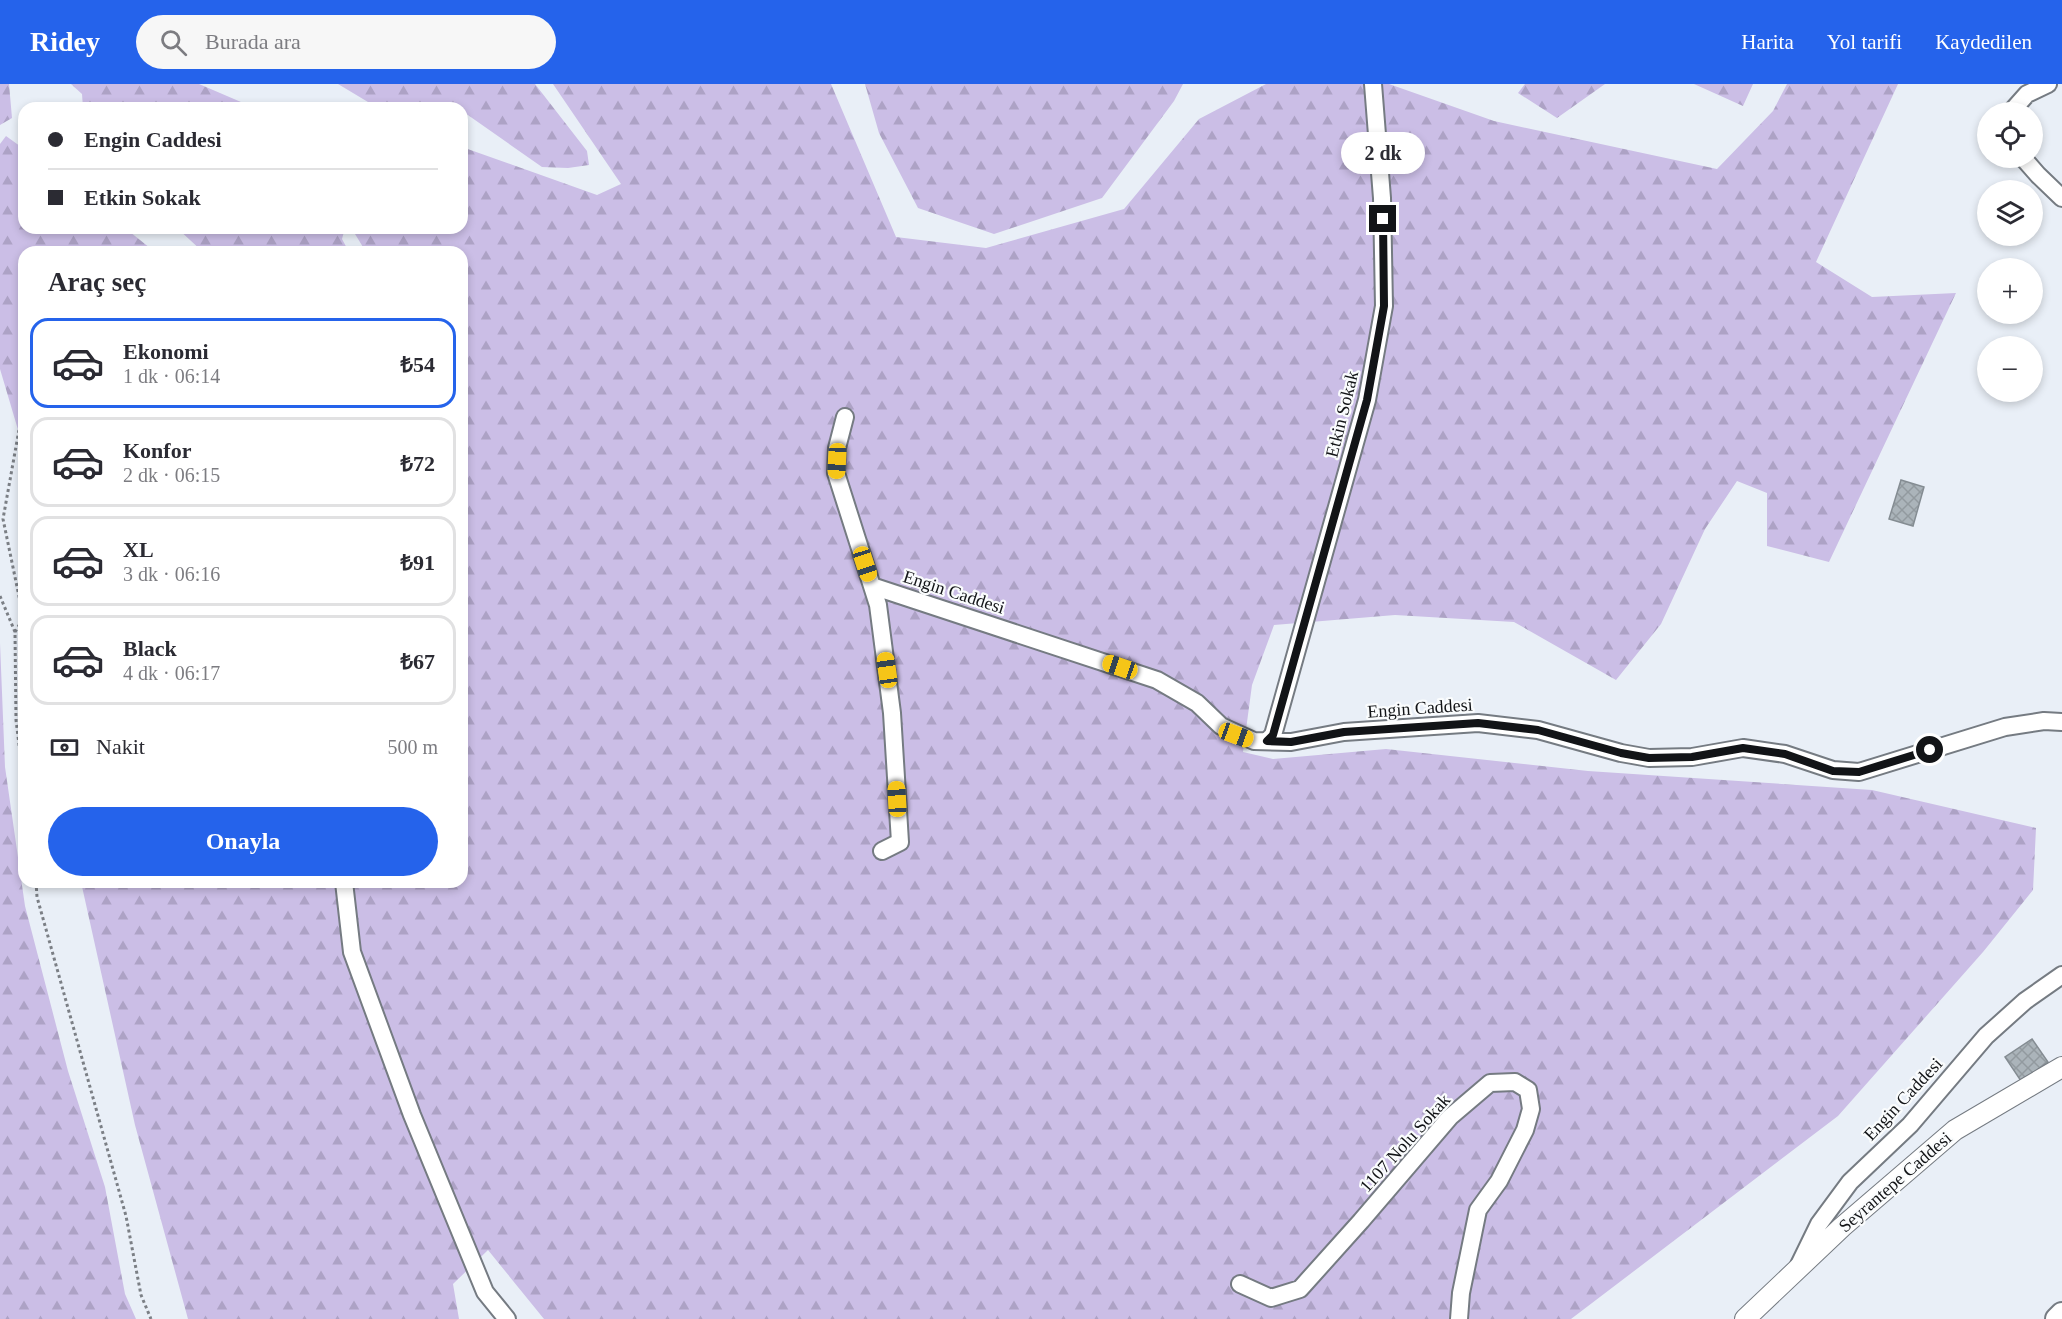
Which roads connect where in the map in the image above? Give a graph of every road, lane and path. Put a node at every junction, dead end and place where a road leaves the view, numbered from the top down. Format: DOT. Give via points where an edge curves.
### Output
graph roads {
  1 [pos="1373,84"];
  2 [pos="2048,84"];
  3 [pos="2020,102"];
  4 [pos="2032,168"];
  5 [pos="2062,198"];
  6 [pos="845,417"];
  7 [pos="18,435"];
  8 [pos="872,586"];
  9 [pos="18,592"];
  10 [pos="0,596"];
  11 [pos="18,627"];
  12 [pos="15,632"];
  13 [pos="2062,722"];
  14 [pos="18,736"];
  15 [pos="1267,741"];
  16 [pos="882,851"];
  17 [pos="36,888"];
  18 [pos="345,888"];
  19 [pos="2062,975"];
  20 [pos="2062,1067"];
  21 [pos="1797,1270"];
  22 [pos="1240,1284"];
  23 [pos="2062,1314"];
  24 [pos="151,1319"];
  25 [pos="507,1319"];
  26 [pos="1459,1319"];
  27 [pos="1745,1319"];
  28 [pos="2057,1319"];
  1 -- 15 [label="street, Etkin Sokak" via="1382,198 1384,306 1367,400 1273,735"];
  2 -- 3 [label="street"];
  4 -- 5 [label="street"];
  6 -- 8 [label="street" via="836,473"];
  7 -- 9 [label="path" via="3,519"];
  8 -- 15 [label="street, Engin Caddesi" via="1157,680 1197,703 1236,735"];
  8 -- 16 [label="street" via="892,713 900,842"];
  10 -- 12 [label="path"];
  11 -- 12 [label="path"];
  12 -- 14 [label="path"];
  13 -- 15 [label="street, Engin Caddesi" via="2005,728 1859,772 1833,771 1785,754 1743,748 1692,757 1649,758 1538,730 1478,723 1344,732 1291,742"];
  17 -- 24 [label="path" via="126,1216 141,1295"];
  18 -- 25 [label="street" via="352,952 412,1115 485,1292"];
  19 -- 21 [label="street, Engin Caddesi" via="1986,1036 1910,1125 1850,1182 1819,1224"];
  20 -- 21 [label="street, Seyrantepe Caddesi" via="1955,1130"];
  21 -- 27 [label="street, Seyrantepe Caddesi"];
  22 -- 26 [label="street, 1107 Nolu Sokak" via="1270,1298 1300,1289 1450,1117 1490,1083 1515,1082 1528,1090 1531,1109 1510,1161 1478,1210"];
  23 -- 28 [label="main road"];
}
